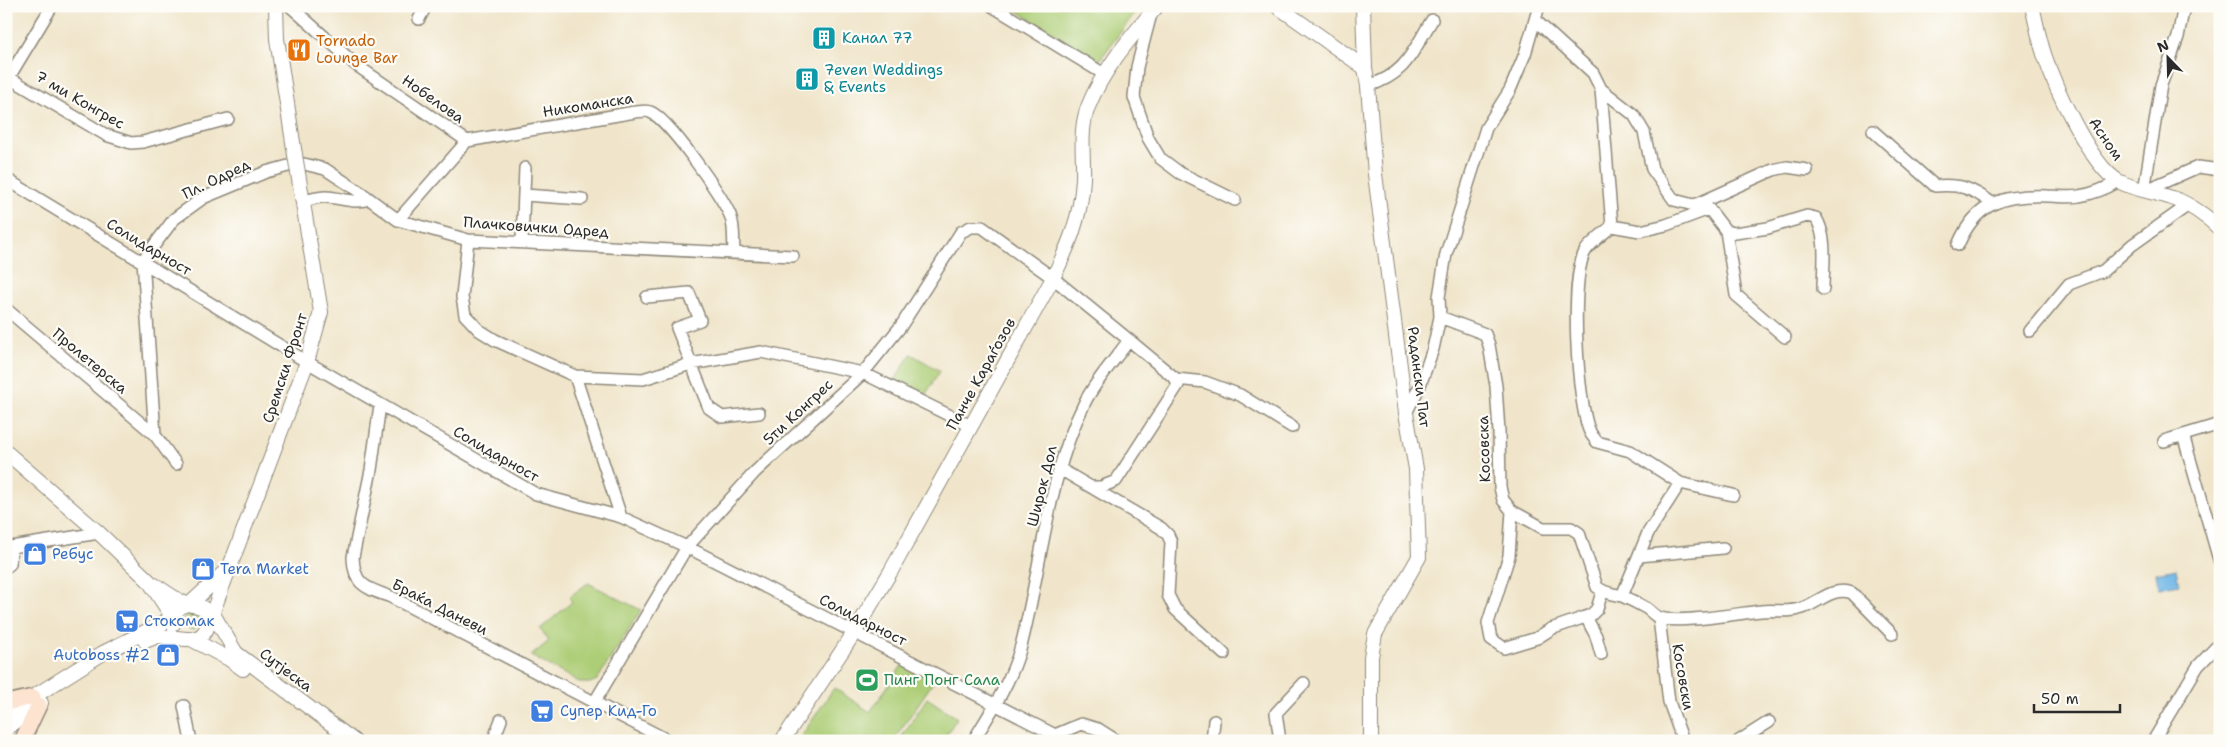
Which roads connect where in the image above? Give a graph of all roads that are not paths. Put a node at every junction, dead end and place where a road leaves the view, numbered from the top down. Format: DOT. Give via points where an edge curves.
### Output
graph roads {
  1 [pos="52,6"];
  2 [pos="276,6"];
  3 [pos="290,6"];
  4 [pos="426,6"];
  5 [pos="992,6"];
  6 [pos="1277,6"];
  7 [pos="1363,6"];
  8 [pos="1539,6"];
  9 [pos="2032,6"];
  10 [pos="2184,6"];
  11 [pos="1154,10"];
  12 [pos="419,18"];
  13 [pos="1432,20"];
  14 [pos="1536,22"];
  15 [pos="1365,68"];
  16 [pos="1104,74"];
  17 [pos="8,76"];
  18 [pos="1368,86"];
  19 [pos="1601,89"];
  20 [pos="228,119"];
  21 [pos="1873,131"];
  22 [pos="467,141"];
  23 [pos="524,168"];
  24 [pos="1807,170"];
  25 [pos="2220,170"];
  26 [pos="266,172"];
  27 [pos="6,179"];
  28 [pos="2119,181"];
  29 [pos="2144,191"];
  30 [pos="524,195"];
  31 [pos="369,199"];
  32 [pos="582,199"];
  33 [pos="1235,200"];
  34 [pos="303,201"];
  35 [pos="1992,203"];
  36 [pos="1695,205"];
  37 [pos="2187,206"];
  38 [pos="1709,209"];
  39 [pos="398,220"];
  40 [pos="1612,226"];
  41 [pos="2220,229"];
  42 [pos="1726,231"];
  43 [pos="468,240"];
  44 [pos="522,242"];
  45 [pos="1958,245"];
  46 [pos="734,253"];
  47 [pos="793,256"];
  48 [pos="142,260"];
  49 [pos="1053,278"];
  50 [pos="1822,289"];
  51 [pos="647,297"];
  52 [pos="6,309"];
  53 [pos="1440,317"];
  54 [pos="2030,331"];
  55 [pos="1786,337"];
  56 [pos="1129,340"];
  57 [pos="307,362"];
  58 [pos="691,364"];
  59 [pos="863,373"];
  60 [pos="575,376"];
  61 [pos="1176,380"];
  62 [pos="380,405"];
  63 [pos="759,413"];
  64 [pos="1406,414"];
  65 [pos="2220,424"];
  66 [pos="971,426"];
  67 [pos="1292,427"];
  68 [pos="155,435"];
  69 [pos="2183,436"];
  70 [pos="2164,441"];
  71 [pos="6,452"];
  72 [pos="176,464"];
  73 [pos="1060,469"];
  74 [pos="1680,483"];
  75 [pos="1091,487"];
  76 [pos="1733,496"];
  77 [pos="1512,511"];
  78 [pos="621,516"];
  79 [pos="100,533"];
  80 [pos="687,547"];
  81 [pos="1723,548"];
  82 [pos="1639,556"];
  83 [pos="2220,563"];
  84 [pos="6,566"];
  85 [pos="231,566"];
  86 [pos="149,581"];
  87 [pos="1602,592"];
  88 [pos="1622,596"];
  89 [pos="189,604"];
  90 [pos="1586,617"];
  91 [pos="173,618"];
  92 [pos="211,618"];
  93 [pos="1659,618"];
  94 [pos="854,633"];
  95 [pos="1892,634"];
  96 [pos="188,639"];
  97 [pos="2220,643"];
  98 [pos="1224,654"];
  99 [pos="1601,654"];
  100 [pos="1304,683"];
  101 [pos="36,701"];
  102 [pos="6,703"];
  103 [pos="594,703"];
  104 [pos="995,705"];
  105 [pos="184,706"];
  106 [pos="6,714"];
  107 [pos="502,720"];
  108 [pos="1214,721"];
  109 [pos="1769,722"];
  110 [pos="6,729"];
  111 [pos="22,741"];
  112 [pos="191,741"];
  113 [pos="340,741"];
  114 [pos="354,741"];
  115 [pos="493,741"];
  116 [pos="668,741"];
  117 [pos="782,741"];
  118 [pos="974,741"];
  119 [pos="1117,741"];
  120 [pos="1212,741"];
  121 [pos="1280,741"];
  122 [pos="1370,741"];
  123 [pos="1683,741"];
  124 [pos="1739,741"];
  125 [pos="2152,741"];
  1 -- 17 [label="street"];
  2 -- 34 [label="street, Сремски Фронт, bridge" via="278,48"];
  3 -- 22 [label="street, Нобелова" via="356,64"];
  4 -- 12 [label="street"];
  5 -- 16 [label="street"];
  6 -- 15 [label="street"];
  7 -- 15 [label="street, Радански Пат"];
  8 -- 14 [label="street"];
  9 -- 28 [label="street, Асном" via="2044,54 2074,123 2099,162"];
  10 -- 29 [label="street" via="2178,37 2161,85"];
  11 -- 16 [label="street, Панче Караѓозов"];
  11 -- 33 [label="street" via="1137,67 1134,97 1148,138 1160,158 1180,173"];
  13 -- 18 [label="street" via="1403,68 1385,81"];
  14 -- 19 [label="street" via="1593,73"];
  14 -- 53 [label="street" via="1510,90 1486,128 1446,254 1439,297"];
  15 -- 18 [label="street, Радански Пат"];
  16 -- 49 [label="street, Панче Караѓозов" via="1088,108 1081,141 1083,179 1079,213 1071,243"];
  17 -- 20 [label="street, 7 ми Конгрес" via="106,135 131,143"];
  18 -- 64 [label="street, Радански Пат" via="1375,174"];
  19 -- 36 [label="street" via="1634,116 1644,132 1652,169 1674,200"];
  19 -- 40 [label="street"];
  21 -- 35 [label="street" via="1935,186 1957,185"];
  22 -- 39 [label="street"];
  22 -- 46 [label="street, Никоманска" via="649,112 661,120 686,148 727,208 733,226"];
  23 -- 30 [label="street"];
  24 -- 36 [label="street" via="1787,166 1773,170"];
  25 -- 29 [label="street" via="2198,167"];
  26 -- 31 [label="street, Плачковички Одред" via="292,164 314,166 325,169"];
  26 -- 48 [label="street, Пл. Одред" via="224,188 187,208"];
  27 -- 48 [label="street, Солидарност"];
  28 -- 29 [label="street, Асном"];
  28 -- 35 [label="street" via="2077,197 2025,195"];
  29 -- 37 [label="street, Асном" via="2174,198"];
  30 -- 32 [label="street"];
  30 -- 44 [label="street"];
  31 -- 34 [label="street" via="359,202 325,196"];
  31 -- 39 [label="street, Плачковички Одред"];
  34 -- 57 [label="street, Сремски Фронт" via="321,312"];
  35 -- 45 [label="street" via="1964,229"];
  36 -- 38 [label="street"];
  37 -- 41 [label="street, Асном"];
  37 -- 54 [label="street" via="2132,245 2103,271 2069,284"];
  38 -- 40 [label="street" via="1640,231"];
  38 -- 42 [label="street"];
  39 -- 43 [label="street, Плачковички Одред"];
  40 -- 74 [label="street" via="1586,250 1578,278 1576,303 1582,400 1590,432 1597,442 1630,451"];
  42 -- 50 [label="street" via="1735,233 1768,228 1807,216 1816,218 1824,250"];
  42 -- 55 [label="street" via="1736,295"];
  43 -- 44 [label="street, Плачковички Одред"];
  43 -- 60 [label="street" via="462,297 466,316 495,340"];
  44 -- 46 [label="street, Плачковички Одред"];
  46 -- 47 [label="street, Плачковички Одред"];
  48 -- 57 [label="street, Солидарност"];
  48 -- 68 [label="street, Пролетерска"];
  49 -- 56 [label="street"];
  49 -- 59 [label="street, 5ти Конгрес" via="982,227 971,226 961,232 901,326"];
  49 -- 66 [label="street, Панче Караѓозов"];
  51 -- 58 [label="street" via="689,293 700,320 677,328"];
  52 -- 68 [label="street, Пролетерска"];
  53 -- 64 [label="street" via="1433,349"];
  53 -- 77 [label="street, Косовска" via="1485,334 1496,386 1500,487 1503,500"];
  56 -- 61 [label="street"];
  56 -- 73 [label="street, Широк Дол" via="1086,400"];
  57 -- 62 [label="street, Солидарност"];
  57 -- 85 [label="street, Сремски Фронт"];
  58 -- 59 [label="street" via="761,352"];
  58 -- 60 [label="street" via="642,379"];
  58 -- 63 [label="street" via="709,408 722,417"];
  59 -- 66 [label="street"];
  59 -- 80 [label="street, 5ти Конгрес" via="755,472"];
  60 -- 78 [label="street"];
  61 -- 67 [label="street" via="1205,382 1240,394"];
  61 -- 75 [label="street" via="1178,386 1173,396 1116,481"];
  62 -- 78 [label="street, Солидарност" via="536,494"];
  62 -- 103 [label="street, Браќа Даневи" via="372,470 353,557 358,581"];
  64 -- 122 [label="street, Радански Пат" via="1416,469 1419,556 1374,634"];
  65 -- 69 [label="street"];
  66 -- 94 [label="street, Панче Караѓозов"];
  68 -- 72 [label="street, Пролетерска"];
  69 -- 70 [label="street"];
  69 -- 83 [label="street"];
  71 -- 79 [label="street"];
  73 -- 75 [label="street"];
  73 -- 104 [label="street, Широк Дол" via="1021,647"];
  74 -- 76 [label="street"];
  74 -- 82 [label="street" via="1648,533"];
  75 -- 98 [label="street" via="1168,535 1171,542 1168,595 1175,609"];
  77 -- 87 [label="street" via="1543,528 1571,528 1579,533 1597,587"];
  77 -- 90 [label="street" via="1509,556 1488,623 1491,639 1504,648"];
  78 -- 80 [label="street, Солидарност"];
  79 -- 84 [label="street" via="11,547 10,564"];
  79 -- 86 [label="street"];
  80 -- 94 [label="street, Солидарност"];
  80 -- 103 [label="street, 5ти Конгрес"];
  81 -- 82 [label="street"];
  82 -- 88 [label="street"];
  85 -- 89 [label="street"];
  85 -- 92 [label="street, Сремски Фронт"];
  86 -- 89 [label="street"];
  86 -- 91 [label="street"];
  87 -- 88 [label="street"];
  87 -- 90 [label="street" via="1595,612"];
  88 -- 93 [label="street"];
  89 -- 91 [label="street" via="177,609"];
  89 -- 92 [label="street" via="196,604"];
  90 -- 99 [label="street"];
  91 -- 96 [label="street" via="176,633"];
  91 -- 101 [label="street" via="103,653"];
  92 -- 96 [label="street" via="204,634"];
  92 -- 114 [label="street, Сутјеска" via="236,653"];
  93 -- 95 [label="street" via="1799,610 1844,589 1852,593"];
  93 -- 123 [label="street, Косовски" via="1669,702"];
  94 -- 104 [label="street, Солидарност"];
  94 -- 117 [label="street, Панче Караѓозов"];
  96 -- 101 [label="street" via="158,636"];
  96 -- 113 [label="street, Сутјеска" via="228,659"];
  97 -- 125 [label="street" via="2198,666"];
  100 -- 121 [label="street" via="1276,713"];
  101 -- 102 [label="main road"];
  101 -- 106 [label="street"];
  101 -- 110 [label="street"];
  101 -- 111 [label="main road"];
  103 -- 116 [label="street, Браќа Даневи"];
  104 -- 118 [label="street, Широк Дол"];
  104 -- 119 [label="street, Солидарност" via="1055,735 1081,724 1098,729"];
  105 -- 112 [label="street"];
  107 -- 115 [label="street"];
  108 -- 120 [label="street"];
  109 -- 124 [label="street"];
}
